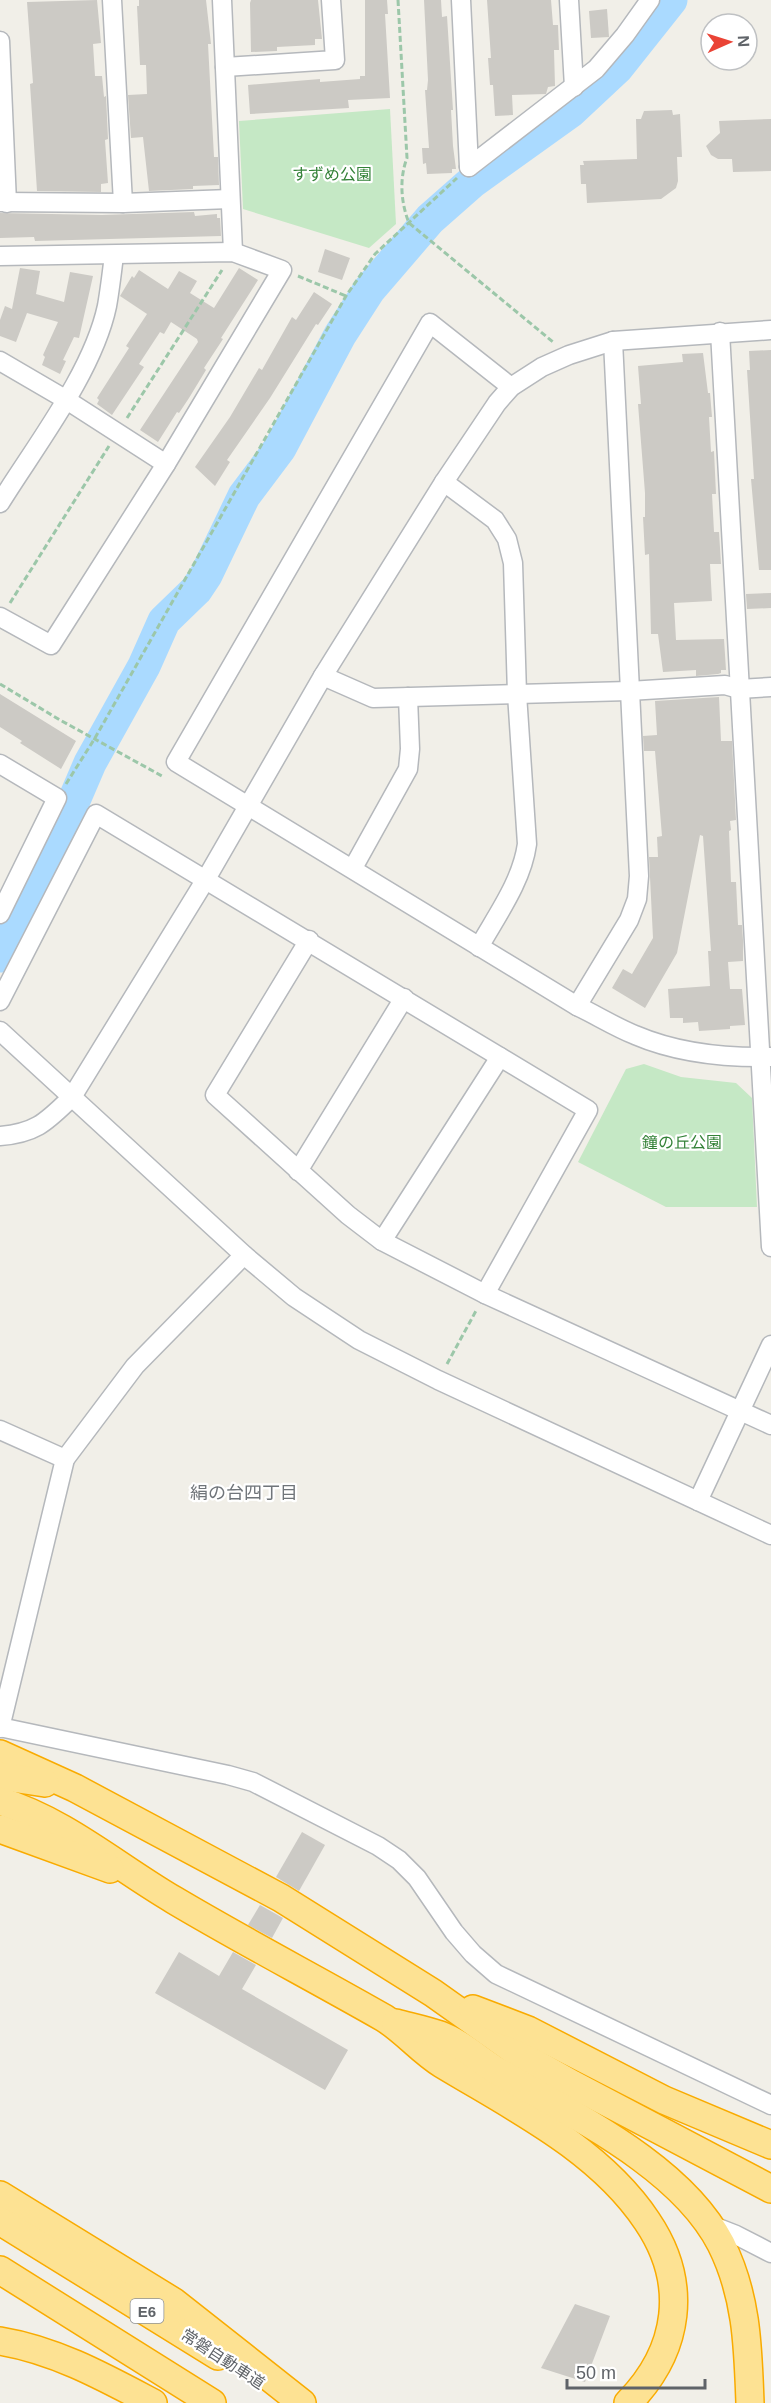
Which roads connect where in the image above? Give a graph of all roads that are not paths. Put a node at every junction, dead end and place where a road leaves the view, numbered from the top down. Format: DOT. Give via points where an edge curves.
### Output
graph roads {
  1 [pos="112,0"];
  2 [pos="222,0"];
  3 [pos="331,0"];
  4 [pos="461,0"];
  5 [pos="569,0"];
  6 [pos="650,0"];
  7 [pos="0,41"];
  8 [pos="225,67"];
  9 [pos="574,87"];
  10 [pos="230,199"];
  11 [pos="4,203"];
  12 [pos="123,203"];
  13 [pos="233,252"];
  14 [pos="114,255"];
  15 [pos="0,256"];
  16 [pos="771,330"];
  17 [pos="720,333"];
  18 [pos="613,341"];
  19 [pos="0,361"];
  20 [pos="511,387"];
  21 [pos="65,399"];
  22 [pos="166,464"];
  23 [pos="444,482"];
  24 [pos="0,503"];
  25 [pos="0,617"];
  26 [pos="323,676"];
  27 [pos="771,687"];
  28 [pos="740,689"];
  29 [pos="629,691"];
  30 [pos="516,693"];
  31 [pos="408,697"];
  32 [pos="0,764"];
  33 [pos="248,807"];
  34 [pos="353,868"];
  35 [pos="206,879"];
  36 [pos="0,914"];
  37 [pos="309,940"];
  38 [pos="479,947"];
  39 [pos="404,998"];
  40 [pos="0,1000"];
  41 [pos="577,1006"];
  42 [pos="0,1031"];
  43 [pos="500,1057"];
  44 [pos="765,1057"];
  45 [pos="72,1097"];
  46 [pos="0,1136"];
  47 [pos="768,1142"];
  48 [pos="298,1171"];
  49 [pos="382,1241"];
  50 [pos="771,1247"];
  51 [pos="244,1255"];
  52 [pos="485,1294"];
  53 [pos="771,1345"];
  54 [pos="740,1410"];
  55 [pos="771,1425"];
  56 [pos="0,1430"];
  57 [pos="65,1459"];
  58 [pos="698,1501"];
  59 [pos="771,1535"];
  60 [pos="0,1728"];
  61 [pos="0,1754"];
  62 [pos="0,1776"];
  63 [pos="75,1788"];
  64 [pos="0,1801"];
  65 [pos="0,1829"];
  66 [pos="134,1877"];
  67 [pos="433,1993"];
  68 [pos="387,2020"];
  69 [pos="771,2105"];
  70 [pos="771,2145"];
  71 [pos="771,2189"];
  72 [pos="0,2195"];
  73 [pos="0,2221"];
  74 [pos="708,2224"];
  75 [pos="771,2253"];
  76 [pos="0,2270"];
  77 [pos="0,2341"];
  78 [pos="153,2403"];
  79 [pos="212,2403"];
  80 [pos="292,2403"];
  81 [pos="302,2403"];
  82 [pos="628,2403"];
  83 [pos="750,2403"];
  1 -- 12 [label="street"];
  2 -- 8 [label="street"];
  3 -- 8 [label="street" via="335,60"];
  4 -- 9 [label="street" via="469,167"];
  5 -- 9 [label="street"];
  6 -- 9 [label="street" via="596,69"];
  7 -- 11 [label="street"];
  8 -- 10 [label="street"];
  10 -- 12 [label="street"];
  10 -- 13 [label="street"];
  11 -- 12 [label="street"];
  13 -- 14 [label="street"];
  13 -- 22 [label="street" via="282,270"];
  14 -- 15 [label="street"];
  14 -- 21 [label="street" via="106,307 89,357"];
  16 -- 17 [label="street"];
  17 -- 18 [label="street"];
  17 -- 28 [label="street"];
  18 -- 20 [label="street" via="569,355"];
  18 -- 29 [label="street"];
  19 -- 21 [label="street"];
  20 -- 23 [label="street"];
  20 -- 33 [label="street" via="430,323 176,762"];
  21 -- 22 [label="street"];
  21 -- 24 [label="street"];
  22 -- 25 [label="street" via="51,645"];
  23 -- 26 [label="street"];
  23 -- 30 [label="street" via="495,520 507,539 513,563"];
  26 -- 31 [label="street" via="373,698"];
  26 -- 33 [label="street"];
  27 -- 28 [label="street"];
  28 -- 29 [label="street" via="725,685"];
  28 -- 44 [label="street"];
  29 -- 30 [label="street"];
  29 -- 41 [label="street" via="637,899 629,920"];
  30 -- 31 [label="street"];
  30 -- 38 [label="street" via="525,861"];
  31 -- 34 [label="street" via="408,769"];
  32 -- 36 [label="street" via="57,798"];
  33 -- 34 [label="street"];
  33 -- 35 [label="street"];
  34 -- 38 [label="street"];
  35 -- 37 [label="street"];
  35 -- 40 [label="street" via="96,814"];
  35 -- 45 [label="street"];
  37 -- 39 [label="street"];
  37 -- 48 [label="street" via="215,1095"];
  38 -- 41 [label="street"];
  39 -- 43 [label="street"];
  39 -- 48 [label="street"];
  41 -- 44 [label="street" via="635,1035 678,1049 719,1056"];
  42 -- 45 [label="street"];
  43 -- 49 [label="street"];
  43 -- 52 [label="street" via="588,1110"];
  44 -- 47 [label="street"];
  45 -- 46 [label="street" via="44,1124"];
  45 -- 51 [label="street"];
  47 -- 50 [label="street"];
  48 -- 49 [label="street"];
  49 -- 52 [label="street"];
  51 -- 57 [label="street" via="135,1366"];
  51 -- 58 [label="street" via="294,1297 359,1340"];
  52 -- 54 [label="street"];
  53 -- 54 [label="street"];
  54 -- 55 [label="street"];
  54 -- 58 [label="street"];
  56 -- 57 [label="street"];
  57 -- 60 [label="street"];
  58 -- 59 [label="street"];
  60 -- 69 [label="street" via="253,1782 399,1860 417,1878 473,1954 496,1974"];
  61 -- 63 [label="highway"];
  62 -- 63 [label="highway"];
  63 -- 67 [label="highway" via="281,1898"];
  64 -- 66 [label="highway" via="44,1817"];
  65 -- 66 [label="highway"];
  66 -- 68 [label="highway"];
  67 -- 70 [label="highway" via="528,2031 664,2100"];
  67 -- 71 [label="highway" via="519,2054"];
  68 -- 74 [label="highway" via="442,2035 615,2141 676,2187"];
  68 -- 82 [label="highway" via="438,2061 567,2143 605,2173 647,2221 668,2265 674,2312 669,2339 658,2363"];
  72 -- 81 [label="highway" via="174,2301"];
  73 -- 80 [label="highway, 常磐自動車道 / E6"];
  74 -- 75 [label="street"];
  74 -- 83 [label="highway" via="730,2264 747,2327"];
  76 -- 79 [label="highway, E6"];
  77 -- 78 [label="highway" via="71,2361"];
}
